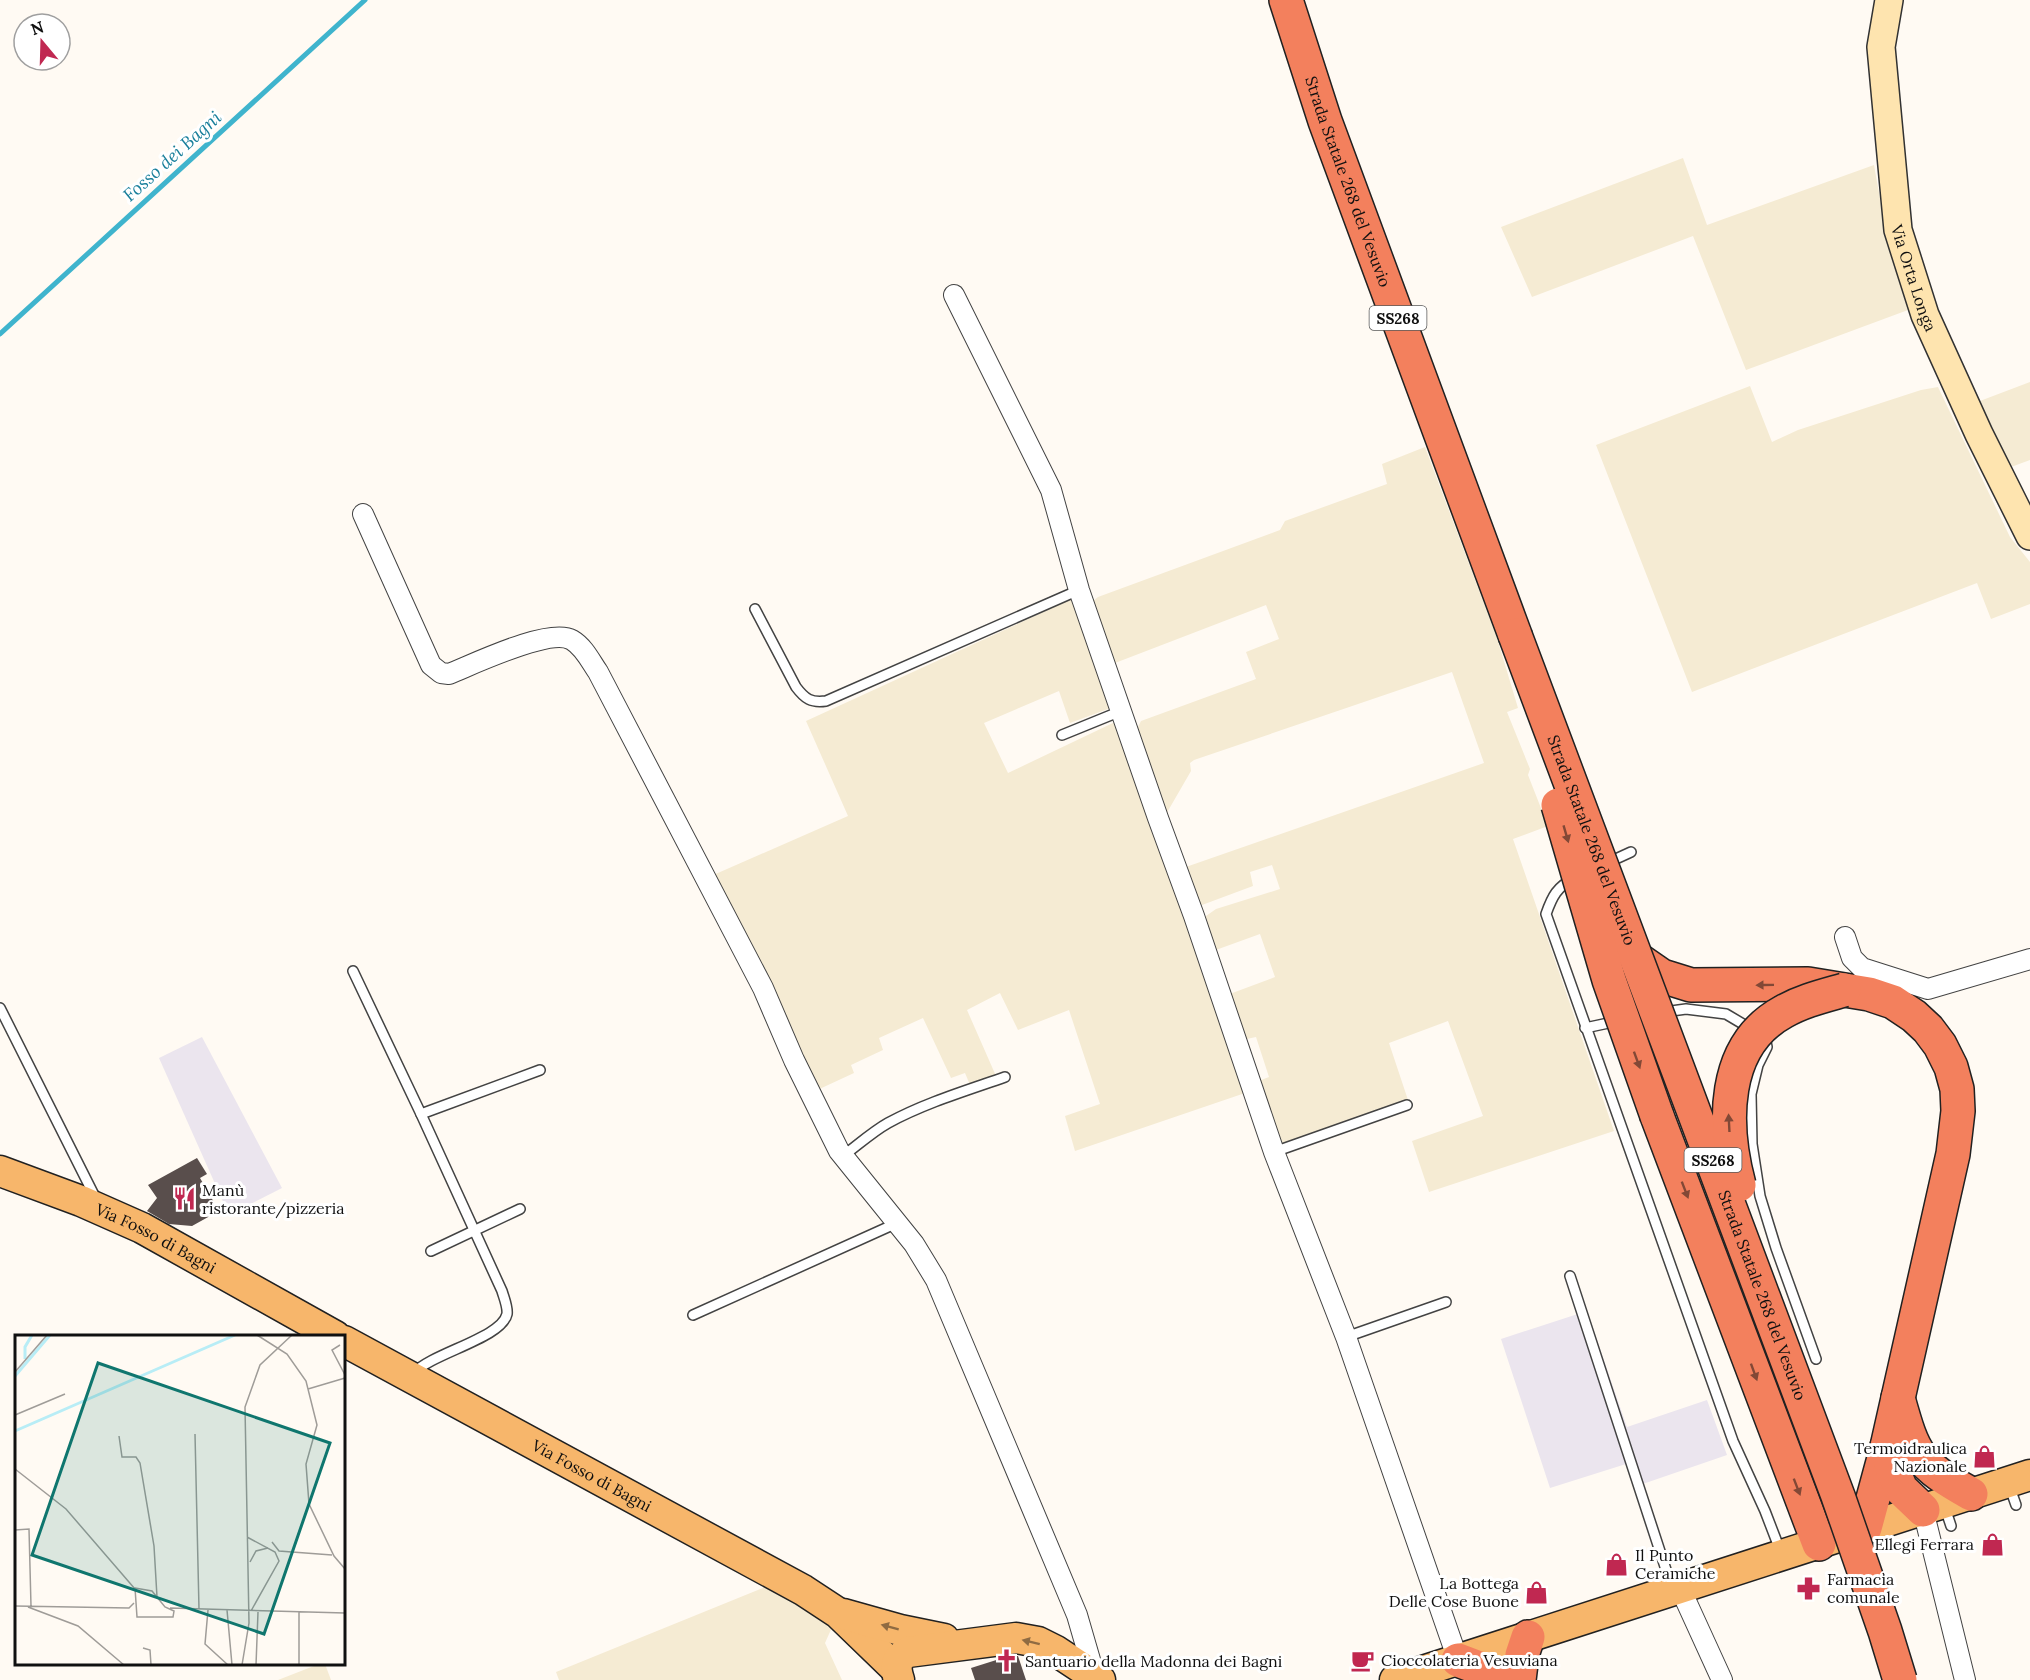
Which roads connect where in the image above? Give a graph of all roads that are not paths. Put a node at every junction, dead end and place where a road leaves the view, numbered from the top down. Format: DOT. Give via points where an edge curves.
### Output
graph roads {
  1 [pos="1286,0"];
  2 [pos="1888,0"];
  3 [pos="954,295"];
  4 [pos="363,514"];
  5 [pos="2030,536"];
  6 [pos="1079,590"];
  7 [pos="755,609"];
  8 [pos="1515,635"];
  9 [pos="1122,711"];
  10 [pos="1062,735"];
  11 [pos="1631,852"];
  12 [pos="1845,937"];
  13 [pos="1636,958"];
  14 [pos="2030,959"];
  15 [pos="353,971"];
  16 [pos="1844,990"];
  17 [pos="0,1008"];
  18 [pos="1585,1028"];
  19 [pos="540,1070"];
  20 [pos="1005,1077"];
  21 [pos="1407,1105"];
  22 [pos="421,1114"];
  23 [pos="1274,1152"];
  24 [pos="843,1156"];
  25 [pos="0,1171"];
  26 [pos="520,1209"];
  27 [pos="101,1210"];
  28 [pos="897,1223"];
  29 [pos="475,1231"];
  30 [pos="431,1251"];
  31 [pos="1570,1276"];
  32 [pos="1446,1302"];
  33 [pos="693,1315"];
  34 [pos="333,1335"];
  35 [pos="1346,1336"];
  36 [pos="345,1342"];
  37 [pos="1802,1361"];
  38 [pos="411,1377"];
  39 [pos="1898,1398"];
  40 [pos="1887,1447"];
  41 [pos="1922,1460"];
  42 [pos="2018,1488"];
  43 [pos="1947,1508"];
  44 [pos="1865,1528"];
  45 [pos="1819,1544"];
  46 [pos="1782,1556"];
  47 [pos="1676,1589"];
  48 [pos="838,1613"];
  49 [pos="1528,1637"];
  50 [pos="968,1644"];
  51 [pos="1458,1660"];
  52 [pos="897,1675"];
  53 [pos="1098,1678"];
  54 [pos="1395,1680"];
  55 [pos="1498,1680"];
  56 [pos="1519,1680"];
  57 [pos="1722,1680"];
  58 [pos="1899,1680"];
  59 [pos="1965,1680"];
  1 -- 8 [label="highway, Strada Statale 268 del Vesuvio / SS268" via="1325,121"];
  2 -- 5 [label="street, Via Orta Longa" via="1881,47 1898,230 1925,315 1978,434"];
  3 -- 6 [label="street" via="1051,490"];
  4 -- 24 [label="street" via="431,665 441,673 449,674 550,637 571,639 582,648 763,988"];
  6 -- 7 [label="lane" via="826,701 813,702 796,687"];
  6 -- 9 [label="street"];
  8 -- 13 [label="highway, Strada Statale 268 del Vesuvio / SS268, bridge"];
  8 -- 45 [label="highway, one-way, bridge" via="1530,705 1609,980"];
  9 -- 10 [label="lane"];
  9 -- 23 [label="street"];
  11 -- 18 [label="lane" via="1563,883 1546,914"];
  12 -- 14 [label="street" via="1852,958 1862,968 1928,988"];
  16 -- 13 [label="highway, one-way, bridge" via="1808,984 1691,985 1662,976"];
  13 -- 37 [label="highway, Strada Statale 268 del Vesuvio / SS268, bridge"];
  15 -- 22 [label="lane"];
  37 -- 16 [label="highway, one-way, bridge" via="1773,1293 1734,1166 1729,1113 1731,1086 1742,1056 1762,1027 1805,1001"];
  16 -- 39 [label="highway" via="1893,1002 1914,1016 1940,1045 1957,1089 1957,1131"];
  17 -- 27 [label="lane"];
  18 -- 37 [label="lane" via="1686,1009 1726,1014 1766,1037 1767,1047 1751,1094 1752,1144 1760,1196"];
  18 -- 46 [label="lane" via="1733,1441"];
  19 -- 22 [label="lane"];
  20 -- 24 [label="lane" via="910,1112 874,1132"];
  21 -- 23 [label="lane"];
  22 -- 29 [label="lane"];
  23 -- 35 [label="street"];
  24 -- 28 [label="street"];
  25 -- 27 [label="main road, Via Fosso di Bagni"];
  26 -- 29 [label="lane"];
  27 -- 34 [label="main road, Via Fosso di Bagni" via="142,1228"];
  28 -- 33 [label="lane"];
  28 -- 53 [label="street" via="940,1290 1077,1615"];
  29 -- 30 [label="lane"];
  29 -- 38 [label="lane" via="502,1291 507,1313 502,1324 491,1332 419,1368"];
  31 -- 47 [label="lane"];
  32 -- 35 [label="lane"];
  35 -- 51 [label="street"];
  36 -- 38 [label="main road, Via Fosso di Bagni"];
  37 -- 58 [label="highway, Strada Statale 268 del Vesuvio / SS268, bridge" via="1842,1507"];
  38 -- 48 [label="main road, Via Fosso di Bagni" via="803,1590"];
  39 -- 40 [label="highway"];
  39 -- 41 [label="highway" via="1908,1433"];
  40 -- 43 [label="highway" via="1901,1489"];
  40 -- 44 [label="highway"];
  41 -- 43 [label="highway" via="1927,1487"];
  41 -- 43 [label="highway" via="1944,1478"];
  42 -- 43 [label="main road"];
  43 -- 44 [label="main road"];
  43 -- 59 [label="street"];
  44 -- 45 [label="main road"];
  45 -- 46 [label="main road"];
  46 -- 47 [label="main road"];
  47 -- 49 [label="main road"];
  47 -- 57 [label="street"];
  50 -- 48 [label="main road, Via Fosso di Bagni, one-way"];
  48 -- 52 [label="main road, Via Fosso di Bagni"];
  49 -- 51 [label="main road"];
  49 -- 56 [label="highway"];
  50 -- 52 [label="main road" via="909,1652 897,1662"];
  53 -- 50 [label="main road, one-way" via="1038,1642 1009,1638"];
  51 -- 54 [label="main road"];
  51 -- 55 [label="highway"];
}
